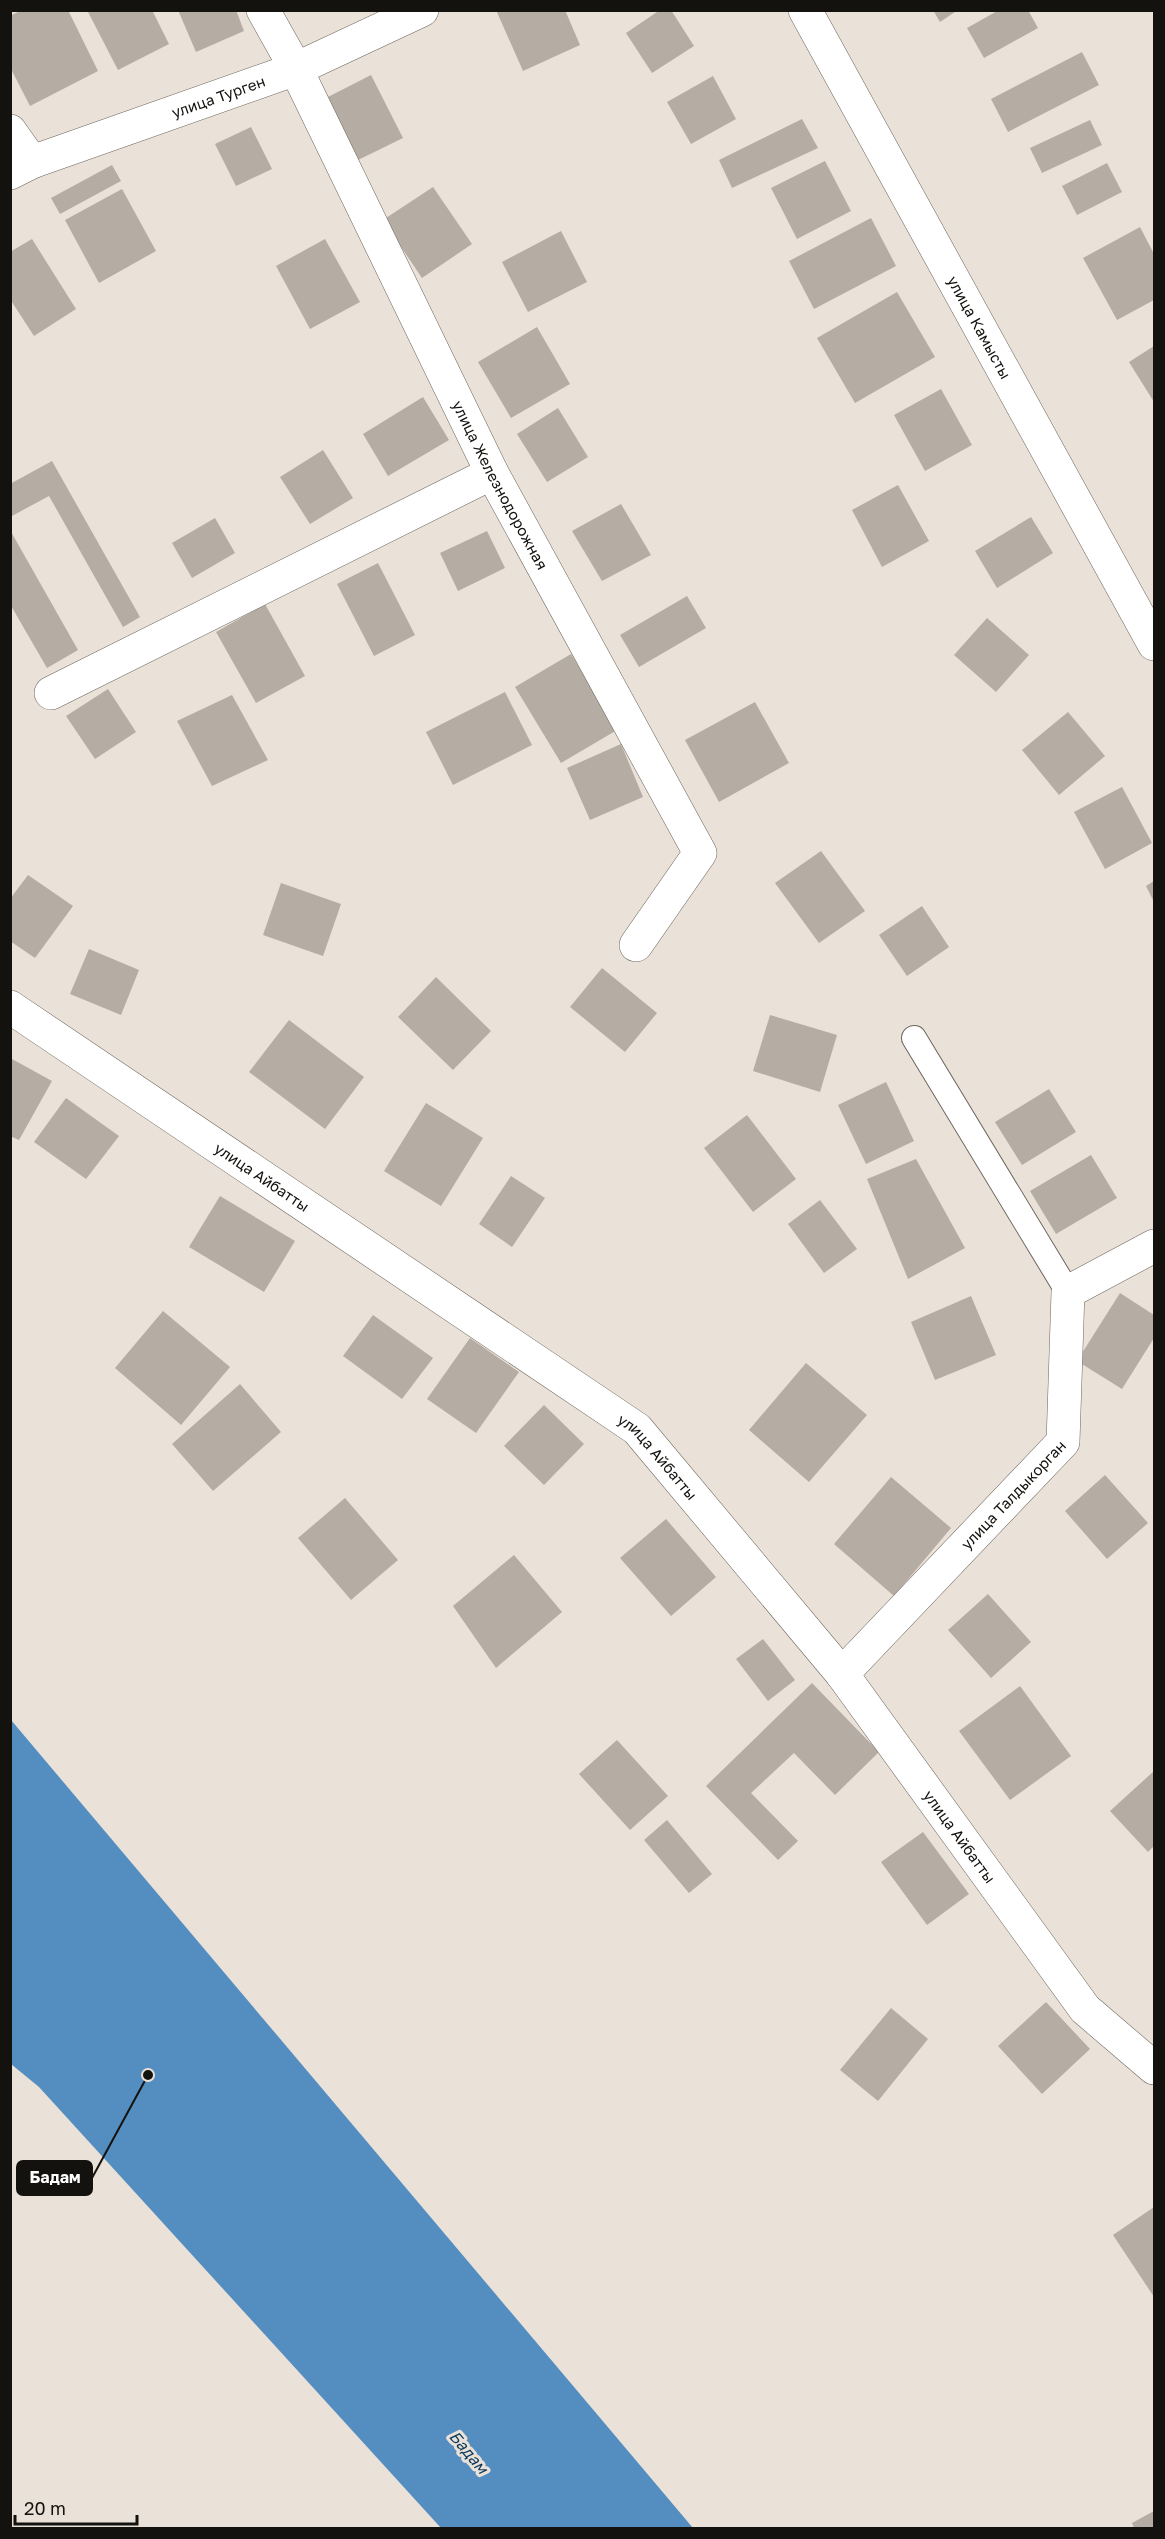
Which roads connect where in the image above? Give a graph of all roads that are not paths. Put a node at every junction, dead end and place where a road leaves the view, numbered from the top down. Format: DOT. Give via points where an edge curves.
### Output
graph roads {
  1 [pos="263,10"];
  2 [pos="422,10"];
  3 [pos="805,10"];
  4 [pos="296,69"];
  5 [pos="10,131"];
  6 [pos="21,167"];
  7 [pos="492,473"];
  8 [pos="1155,644"];
  9 [pos="51,693"];
  10 [pos="636,945"];
  11 [pos="10,1007"];
  12 [pos="914,1038"];
  13 [pos="1155,1246"];
  14 [pos="1068,1292"];
  15 [pos="842,1674"];
  16 [pos="1155,2067"];
  1 -- 4 [label="street, улица Железнодорожная"];
  2 -- 4 [label="street, улица Турген"];
  3 -- 8 [label="street, улица Камысты"];
  4 -- 6 [label="street, улица Турген"];
  4 -- 7 [label="street, улица Железнодорожная"];
  5 -- 6 [label="street"];
  7 -- 9 [label="street"];
  7 -- 10 [label="street, улица Железнодорожная" via="700,853"];
  11 -- 15 [label="street, улица Айбатты" via="637,1430"];
  12 -- 14 [label="lane"];
  13 -- 14 [label="street"];
  14 -- 15 [label="street, улица Талдыкорган" via="1063,1442"];
  15 -- 16 [label="street, улица Айбатты" via="1085,2009"];
}
